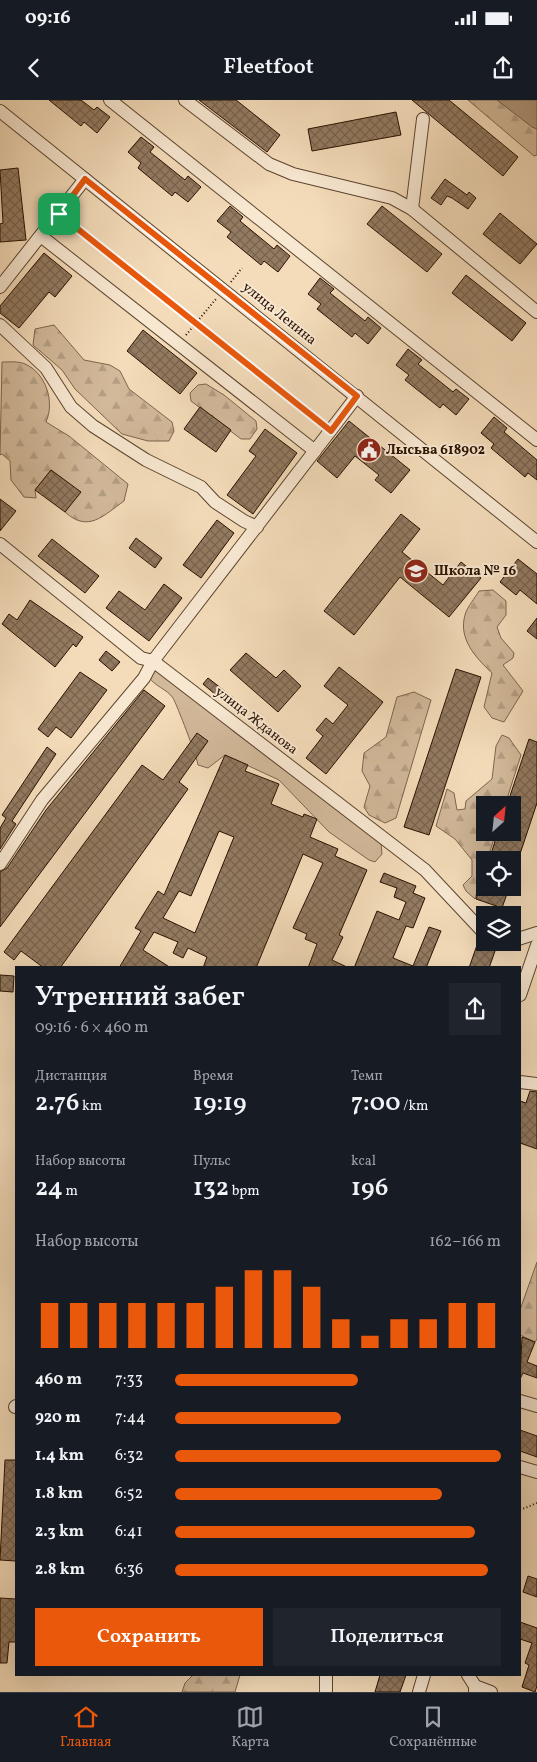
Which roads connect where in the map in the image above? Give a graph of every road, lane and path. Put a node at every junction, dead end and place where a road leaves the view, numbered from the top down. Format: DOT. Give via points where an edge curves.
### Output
graph roads {
  1 [pos="110,100"];
  2 [pos="186,100"];
  3 [pos="0,111"];
  4 [pos="423,119"];
  5 [pos="85,179"];
  6 [pos="412,209"];
  7 [pos="59,214"];
  8 [pos="42,237"];
  9 [pos="242,268"];
  10 [pos="0,287"];
  11 [pos="224,290"];
  12 [pos="537,312"];
  13 [pos="196,322"];
  14 [pos="0,325"];
  15 [pos="178,344"];
  16 [pos="357,396"];
  17 [pos="331,431"];
  18 [pos="537,440"];
  19 [pos="316,451"];
  20 [pos="257,527"];
  21 [pos="537,542"];
  22 [pos="0,544"];
  23 [pos="153,661"];
  24 [pos="0,864"];
  25 [pos="476,924"];
  26 [pos="537,933"];
  27 [pos="521,938"];
  28 [pos="537,945"];
  29 [pos="521,992"];
  30 [pos="521,1082"];
  31 [pos="537,1084"];
  32 [pos="521,1401"];
  33 [pos="537,1406"];
  34 [pos="521,1467"];
  35 [pos="537,1472"];
  36 [pos="537,1503"];
  37 [pos="521,1510"];
  38 [pos="326,1676"];
  39 [pos="424,1676"];
  40 [pos="473,1684"];
  41 [pos="326,1692"];
  42 [pos="419,1692"];
  43 [pos="491,1692"];
  1 -- 18 [label="street"];
  2 -- 6 [label="street" via="269,164 294,174 392,198"];
  3 -- 5 [label="street, улица Ленина"];
  4 -- 6 [label="street"];
  5 -- 7 [label="street"];
  5 -- 11 [label="street, улица Ленина"];
  6 -- 12 [label="street"];
  7 -- 8 [label="street"];
  7 -- 13 [label="path"];
  8 -- 10 [label="street"];
  8 -- 15 [label="street"];
  9 -- 11 [label="path"];
  11 -- 13 [label="path"];
  11 -- 16 [label="street, улица Ленина"];
  13 -- 15 [label="path"];
  13 -- 17 [label="path"];
  14 -- 20 [label="street" via="46,368 71,407 93,426 146,460 201,487 215,502"];
  15 -- 19 [label="street"];
  16 -- 17 [label="street"];
  16 -- 21 [label="street, улица Ленина"];
  17 -- 19 [label="street"];
  19 -- 20 [label="street"];
  20 -- 23 [label="street"];
  22 -- 23 [label="street, улица Жданова" via="141,658"];
  23 -- 24 [label="street" via="144,678 42,800"];
  23 -- 25 [label="street, улица Жданова" via="425,870"];
  26 -- 27 [label="street"];
  28 -- 29 [label="street"];
  30 -- 31 [label="street"];
  32 -- 33 [label="street"];
  34 -- 35 [label="street"];
  36 -- 37 [label="path"];
  38 -- 41 [label="street"];
  39 -- 42 [label="street"];
  40 -- 43 [label="street"];
}
